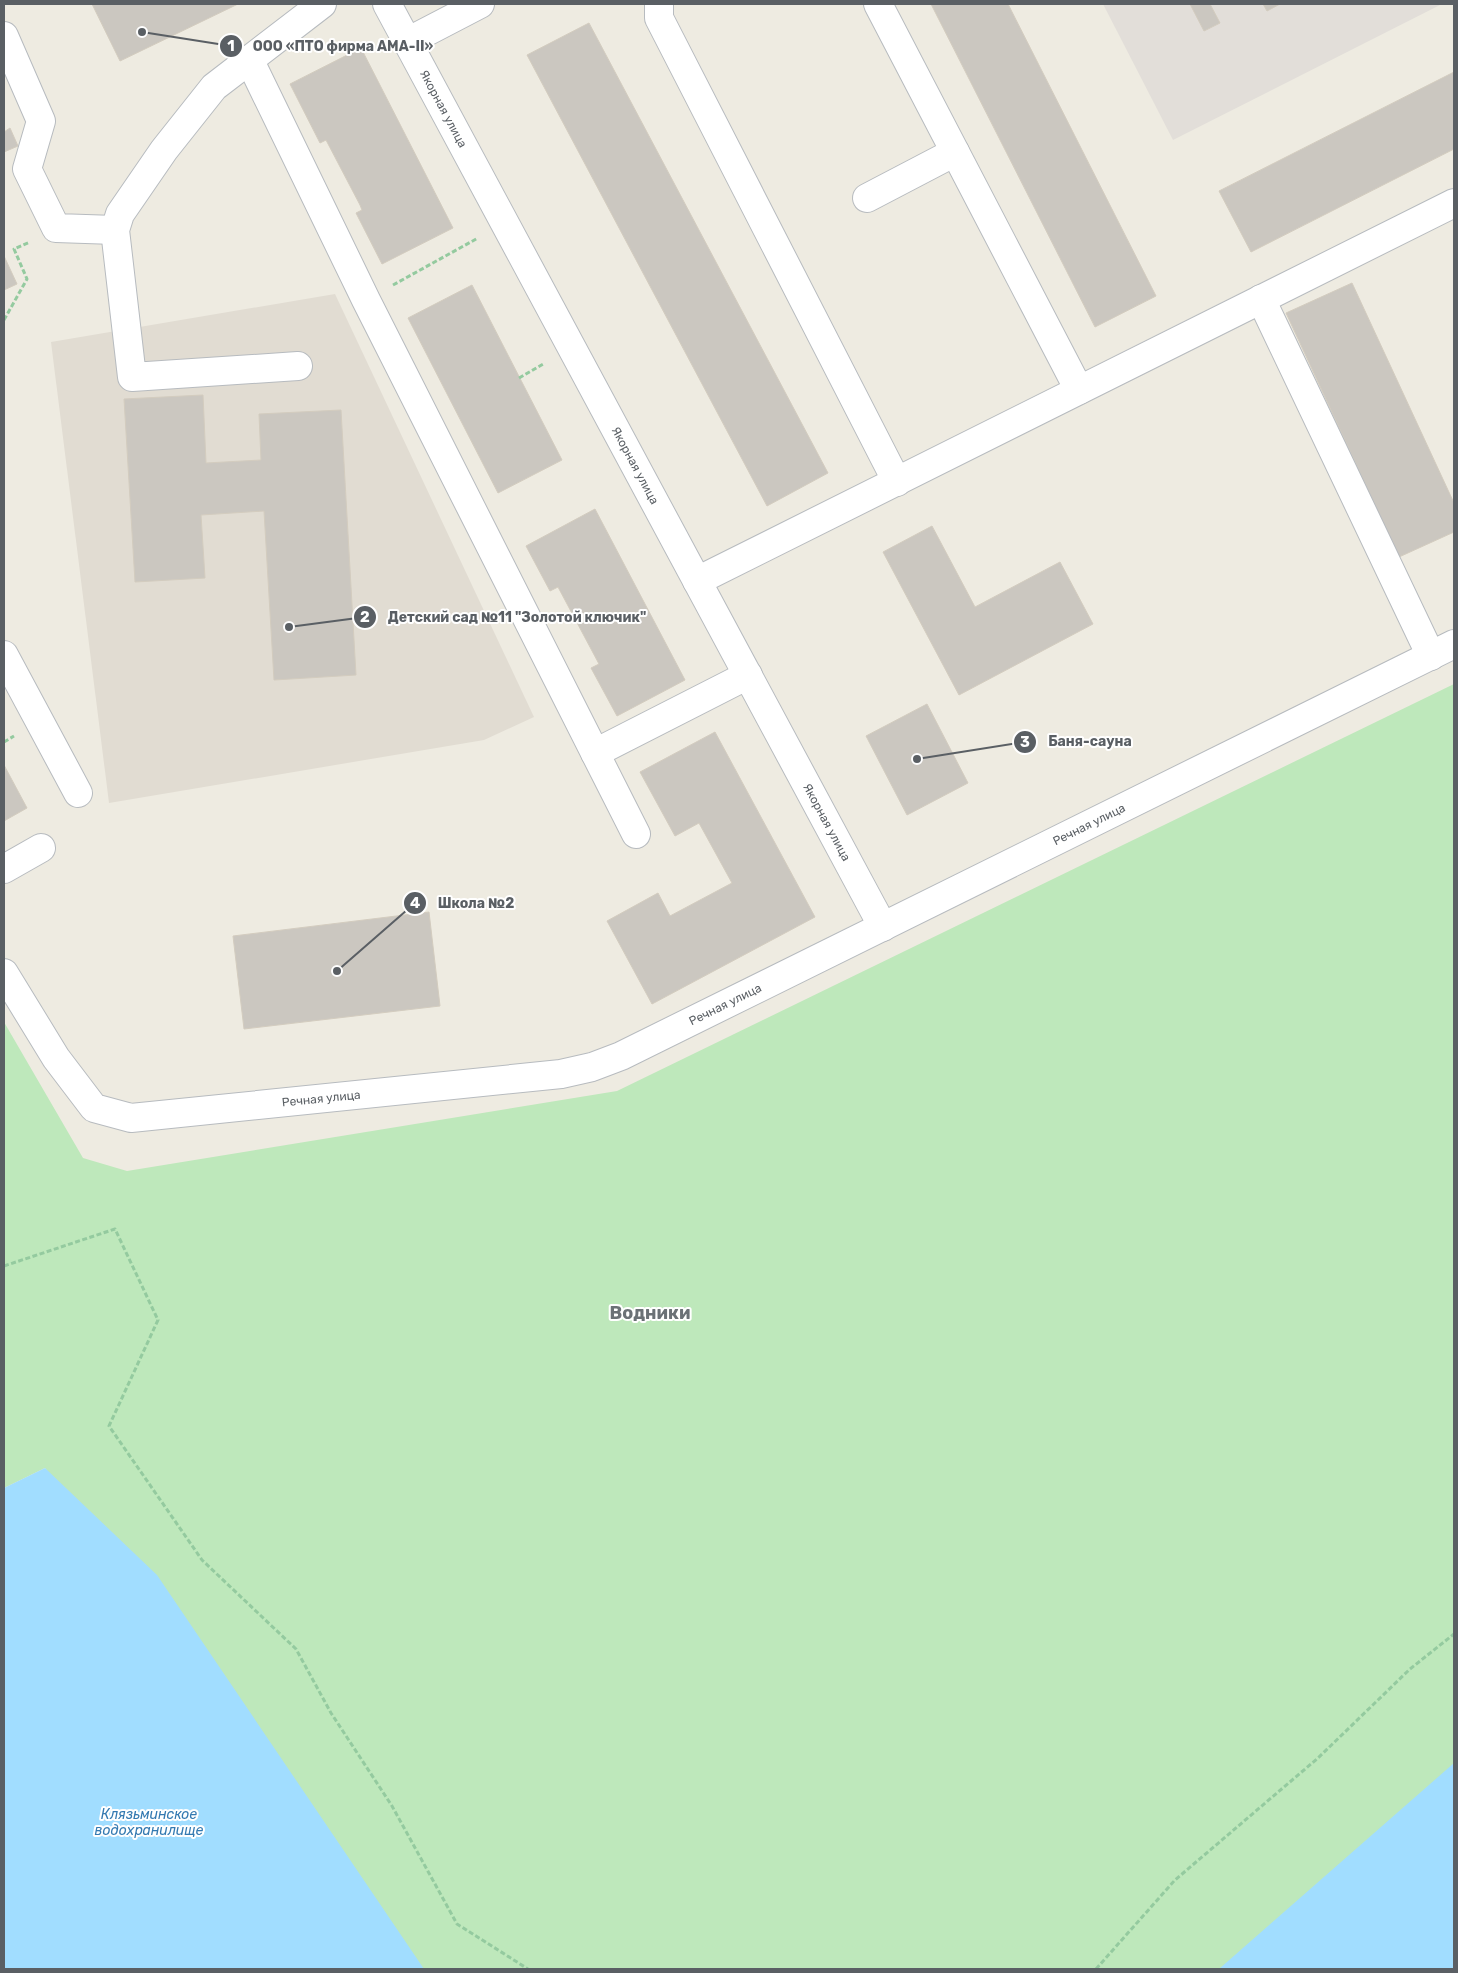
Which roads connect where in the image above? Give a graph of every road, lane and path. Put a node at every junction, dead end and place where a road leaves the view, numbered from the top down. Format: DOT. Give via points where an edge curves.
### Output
graph roads {
  1 [pos="322,4"];
  2 [pos="387,4"];
  3 [pos="480,4"];
  4 [pos="658,4"];
  5 [pos="878,4"];
  6 [pos="4,36"];
  7 [pos="407,42"];
  8 [pos="250,61"];
  9 [pos="955,152"];
  10 [pos="867,198"];
  11 [pos="1454,203"];
  12 [pos="504,223"];
  13 [pos="56,228"];
  14 [pos="116,230"];
  15 [pos="1261,299"];
  16 [pos="366,300"];
  17 [pos="4,320"];
  18 [pos="298,366"];
  19 [pos="1079,390"];
  20 [pos="897,482"];
  21 [pos="697,581"];
  22 [pos="1443,650"];
  23 [pos="4,655"];
  24 [pos="748,676"];
  25 [pos="595,754"];
  26 [pos="78,793"];
  27 [pos="636,834"];
  28 [pos="41,848"];
  29 [pos="4,869"];
  30 [pos="883,927"];
  31 [pos="4,973"];
  32 [pos="4,1266"];
  33 [pos="1454,1634"];
  34 [pos="528,1969"];
  35 [pos="1096,1969"];
  1 -- 8 [label="street"];
  2 -- 7 [label="street, Якорная улица"];
  3 -- 7 [label="street"];
  4 -- 20 [label="street" via="659,18"];
  5 -- 9 [label="street"];
  6 -- 13 [label="street" via="41,120 27,169"];
  7 -- 12 [label="street, Якорная улица"];
  8 -- 14 [label="street" via="214,87 164,150 120,214"];
  8 -- 16 [label="street"];
  9 -- 10 [label="street"];
  9 -- 19 [label="street"];
  11 -- 15 [label="street"];
  12 -- 16 [label="path"];
  12 -- 21 [label="street, Якорная улица"];
  13 -- 14 [label="street"];
  13 -- 17 [label="path" via="14,249 27,279"];
  14 -- 18 [label="street" via="132,377"];
  15 -- 19 [label="street"];
  15 -- 22 [label="street"];
  16 -- 25 [label="street"];
  19 -- 20 [label="street"];
  20 -- 21 [label="street"];
  21 -- 24 [label="street, Якорная улица"];
  22 -- 30 [label="street, Речная улица"];
  23 -- 26 [label="street"];
  24 -- 25 [label="street"];
  24 -- 30 [label="street, Якорная улица"];
  25 -- 27 [label="street"];
  28 -- 29 [label="street"];
  30 -- 31 [label="street, Речная улица" via="629,1052 592,1067 561,1074 131,1118 94,1108 56,1058"];
  32 -- 34 [label="path" via="115,1230 158,1320 109,1426 202,1560 296,1649 331,1713 392,1806 457,1924"];
  33 -- 35 [label="path" via="1410,1669 1318,1758 1175,1880"];
}
